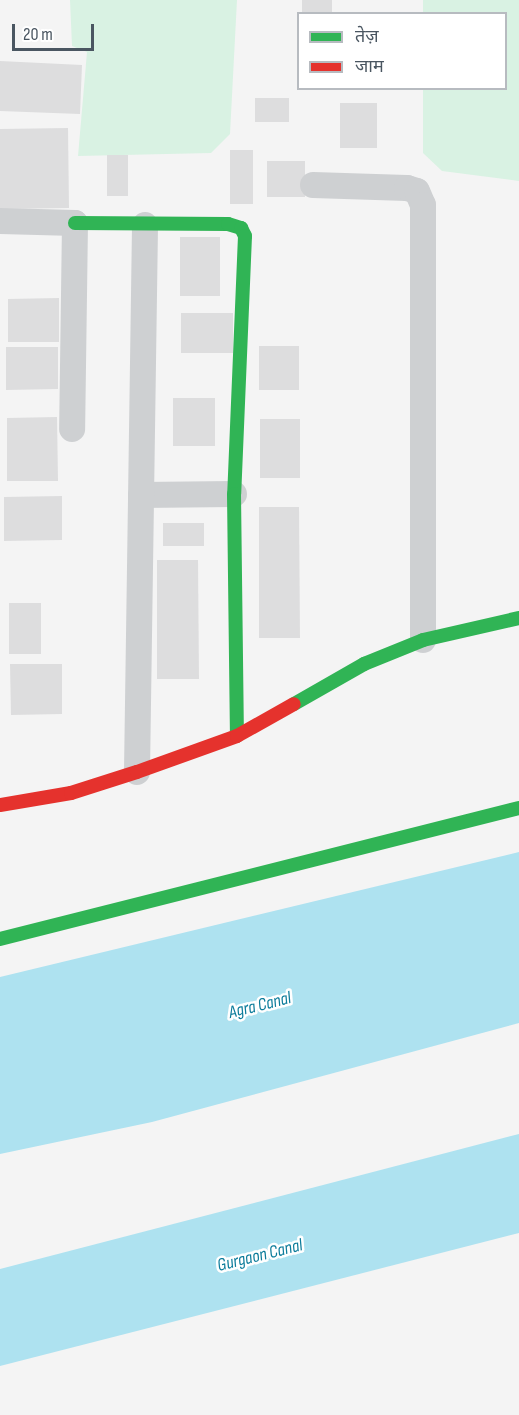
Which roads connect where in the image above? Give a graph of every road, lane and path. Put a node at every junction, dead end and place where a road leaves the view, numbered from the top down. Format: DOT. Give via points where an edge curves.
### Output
graph roads {
  1 [pos="313,185"];
  2 [pos="0,221"];
  3 [pos="75,223"];
  4 [pos="145,225"];
  5 [pos="72,429"];
  6 [pos="141,495"];
  7 [pos="234,495"];
  8 [pos="519,618"];
  9 [pos="423,640"];
  10 [pos="237,736"];
  11 [pos="136,772"];
  12 [pos="0,806"];
  13 [pos="519,808"];
  14 [pos="0,939"];
  1 -- 9 [label="street" via="407,188 417,191 423,205"];
  2 -- 3 [label="street"];
  3 -- 4 [label="street"];
  3 -- 5 [label="street"];
  4 -- 6 [label="street"];
  4 -- 7 [label="street" via="228,224 241,228 245,236"];
  6 -- 7 [label="street"];
  6 -- 11 [label="street"];
  7 -- 10 [label="street"];
  8 -- 9 [label="street"];
  9 -- 10 [label="street" via="364,664"];
  10 -- 11 [label="street"];
  11 -- 12 [label="street" via="71,793"];
  13 -- 14 [label="street"];
}
